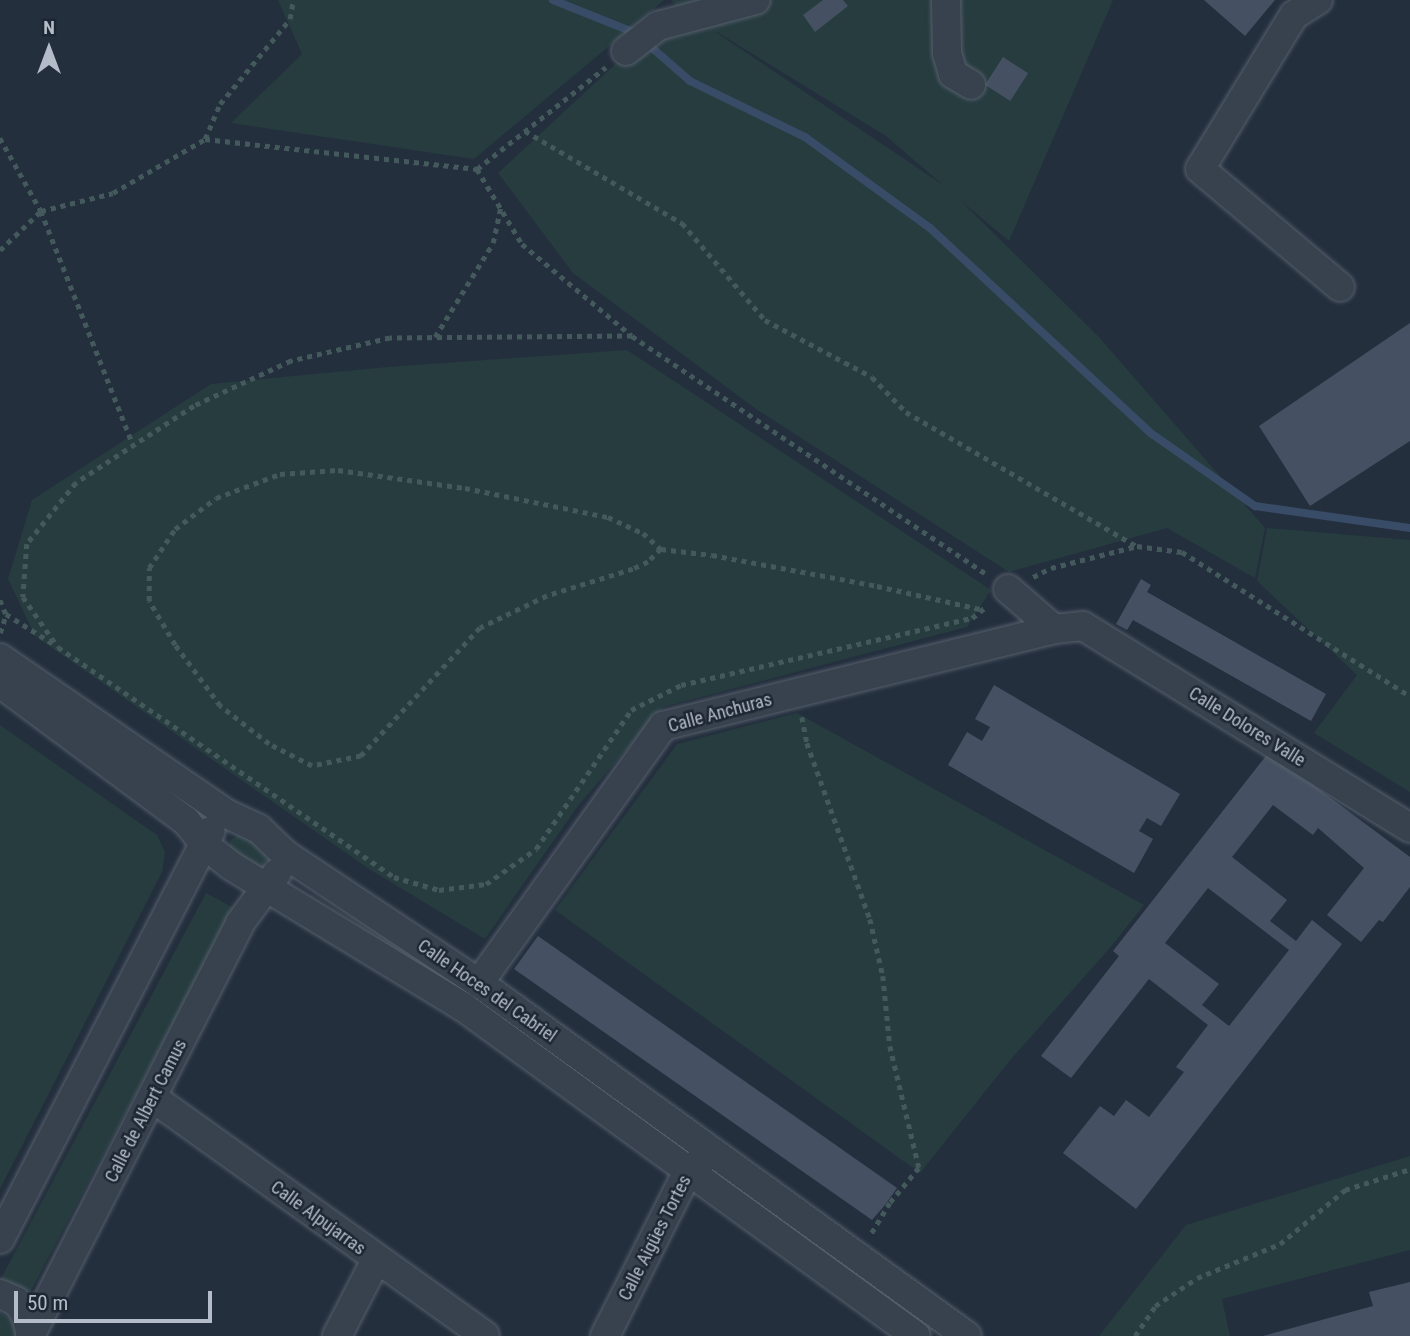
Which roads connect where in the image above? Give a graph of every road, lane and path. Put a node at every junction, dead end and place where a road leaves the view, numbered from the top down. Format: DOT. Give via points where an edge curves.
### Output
graph roads {
  1 [pos="293,0"];
  2 [pos="756,0"];
  3 [pos="946,0"];
  4 [pos="1318,0"];
  5 [pos="626,51"];
  6 [pos="971,85"];
  7 [pos="525,131"];
  8 [pos="0,138"];
  9 [pos="205,139"];
  10 [pos="477,169"];
  11 [pos="501,208"];
  12 [pos="41,211"];
  13 [pos="0,250"];
  14 [pos="1340,287"];
  15 [pos="632,336"];
  16 [pos="435,338"];
  17 [pos="134,445"];
  18 [pos="1137,546"];
  19 [pos="661,549"];
  20 [pos="1017,598"];
  21 [pos="0,600"];
  22 [pos="981,611"];
  23 [pos="6,614"];
  24 [pos="1083,626"];
  25 [pos="1054,629"];
  26 [pos="0,635"];
  27 [pos="58,647"];
  28 [pos="0,658"];
  29 [pos="0,683"];
  30 [pos="1410,696"];
  31 [pos="800,706"];
  32 [pos="227,814"];
  33 [pos="1410,828"];
  34 [pos="206,846"];
  35 [pos="286,855"];
  36 [pos="266,887"];
  37 [pos="479,983"];
  38 [pos="153,1098"];
  39 [pos="718,1156"];
  40 [pos="1410,1169"];
  41 [pos="688,1171"];
  42 [pos="0,1239"];
  43 [pos="867,1241"];
  44 [pos="376,1260"];
  45 [pos="0,1294"];
  46 [pos="30,1335"];
  47 [pos="337,1336"];
  48 [pos="485,1336"];
  49 [pos="605,1336"];
  50 [pos="916,1336"];
  51 [pos="967,1336"];
  52 [pos="1135,1336"];
  1 -- 9 [label="path" via="290,19 220,104"];
  2 -- 5 [label="street" via="658,26"];
  3 -- 6 [label="street" via="947,53 953,74"];
  4 -- 14 [label="street" via="1294,15 1200,169"];
  5 -- 7 [label="path"];
  7 -- 10 [label="path"];
  7 -- 18 [label="path" via="682,223 765,320 872,377 906,412"];
  8 -- 12 [label="path"];
  9 -- 10 [label="path"];
  9 -- 12 [label="path" via="113,193"];
  10 -- 11 [label="path"];
  11 -- 15 [label="path" via="522,244"];
  11 -- 16 [label="path" via="493,243"];
  12 -- 13 [label="path"];
  12 -- 17 [label="path"];
  15 -- 16 [label="path"];
  15 -- 20 [label="path"];
  16 -- 17 [label="path" via="390,338 291,361 194,406"];
  17 -- 27 [label="path" via="76,483 27,544 23,597"];
  18 -- 20 [label="path" via="1052,568"];
  18 -- 30 [label="path" via="1182,552"];
  19 -- 19 [label="path" via="633,569 547,596 480,628 361,756 312,766 269,744 220,706 149,601 149,568 175,529 216,498 280,474 338,470 465,488 608,517"];
  19 -- 22 [label="path" via="864,583"];
  20 -- 22 [label="path"];
  20 -- 22 [label="path"];
  20 -- 25 [label="street"];
  21 -- 23 [label="path"];
  22 -- 27 [label="path" via="972,618 681,685 631,710 536,849 486,884 439,890 394,877"];
  23 -- 26 [label="path"];
  23 -- 27 [label="path"];
  24 -- 25 [label="street, Calle Anchuras"];
  24 -- 33 [label="street, Calle Dolores Valle"];
  25 -- 37 [label="street, Calle Anchuras" via="663,726"];
  28 -- 32 [label="street, Calle Hoces del Cabriel"];
  29 -- 34 [label="street, Calle Hoces del Cabriel" via="186,821"];
  31 -- 43 [label="path" via="807,743 870,919 883,976 890,1046 919,1168"];
  32 -- 34 [label="street" via="213,827"];
  32 -- 35 [label="street, Calle Hoces del Cabriel" via="259,829"];
  34 -- 36 [label="street, Calle Hoces del Cabriel"];
  34 -- 42 [label="street"];
  35 -- 36 [label="street, Calle de Albert Camus"];
  35 -- 37 [label="street, Calle Hoces del Cabriel"];
  36 -- 38 [label="street, Calle de Albert Camus" via="240,923"];
  36 -- 41 [label="street, Calle Hoces del Cabriel" via="462,1006"];
  37 -- 39 [label="street, Calle Hoces del Cabriel"];
  38 -- 44 [label="street, Calle Alpujarras"];
  38 -- 46 [label="street, Calle de Albert Camus"];
  39 -- 41 [label="street, Calle Aigües Tortes" via="695,1163"];
  39 -- 51 [label="street, Calle Hoces del Cabriel"];
  40 -- 52 [label="path" via="1345,1190 1280,1244 1197,1278 1155,1306"];
  41 -- 49 [label="street, Calle Aigües Tortes"];
  41 -- 50 [label="street, Calle Hoces del Cabriel"];
  44 -- 47 [label="street"];
  44 -- 48 [label="street, Calle Alpujarras"];
  45 -- 46 [label="street" via="16,1301 25,1313"];
}
